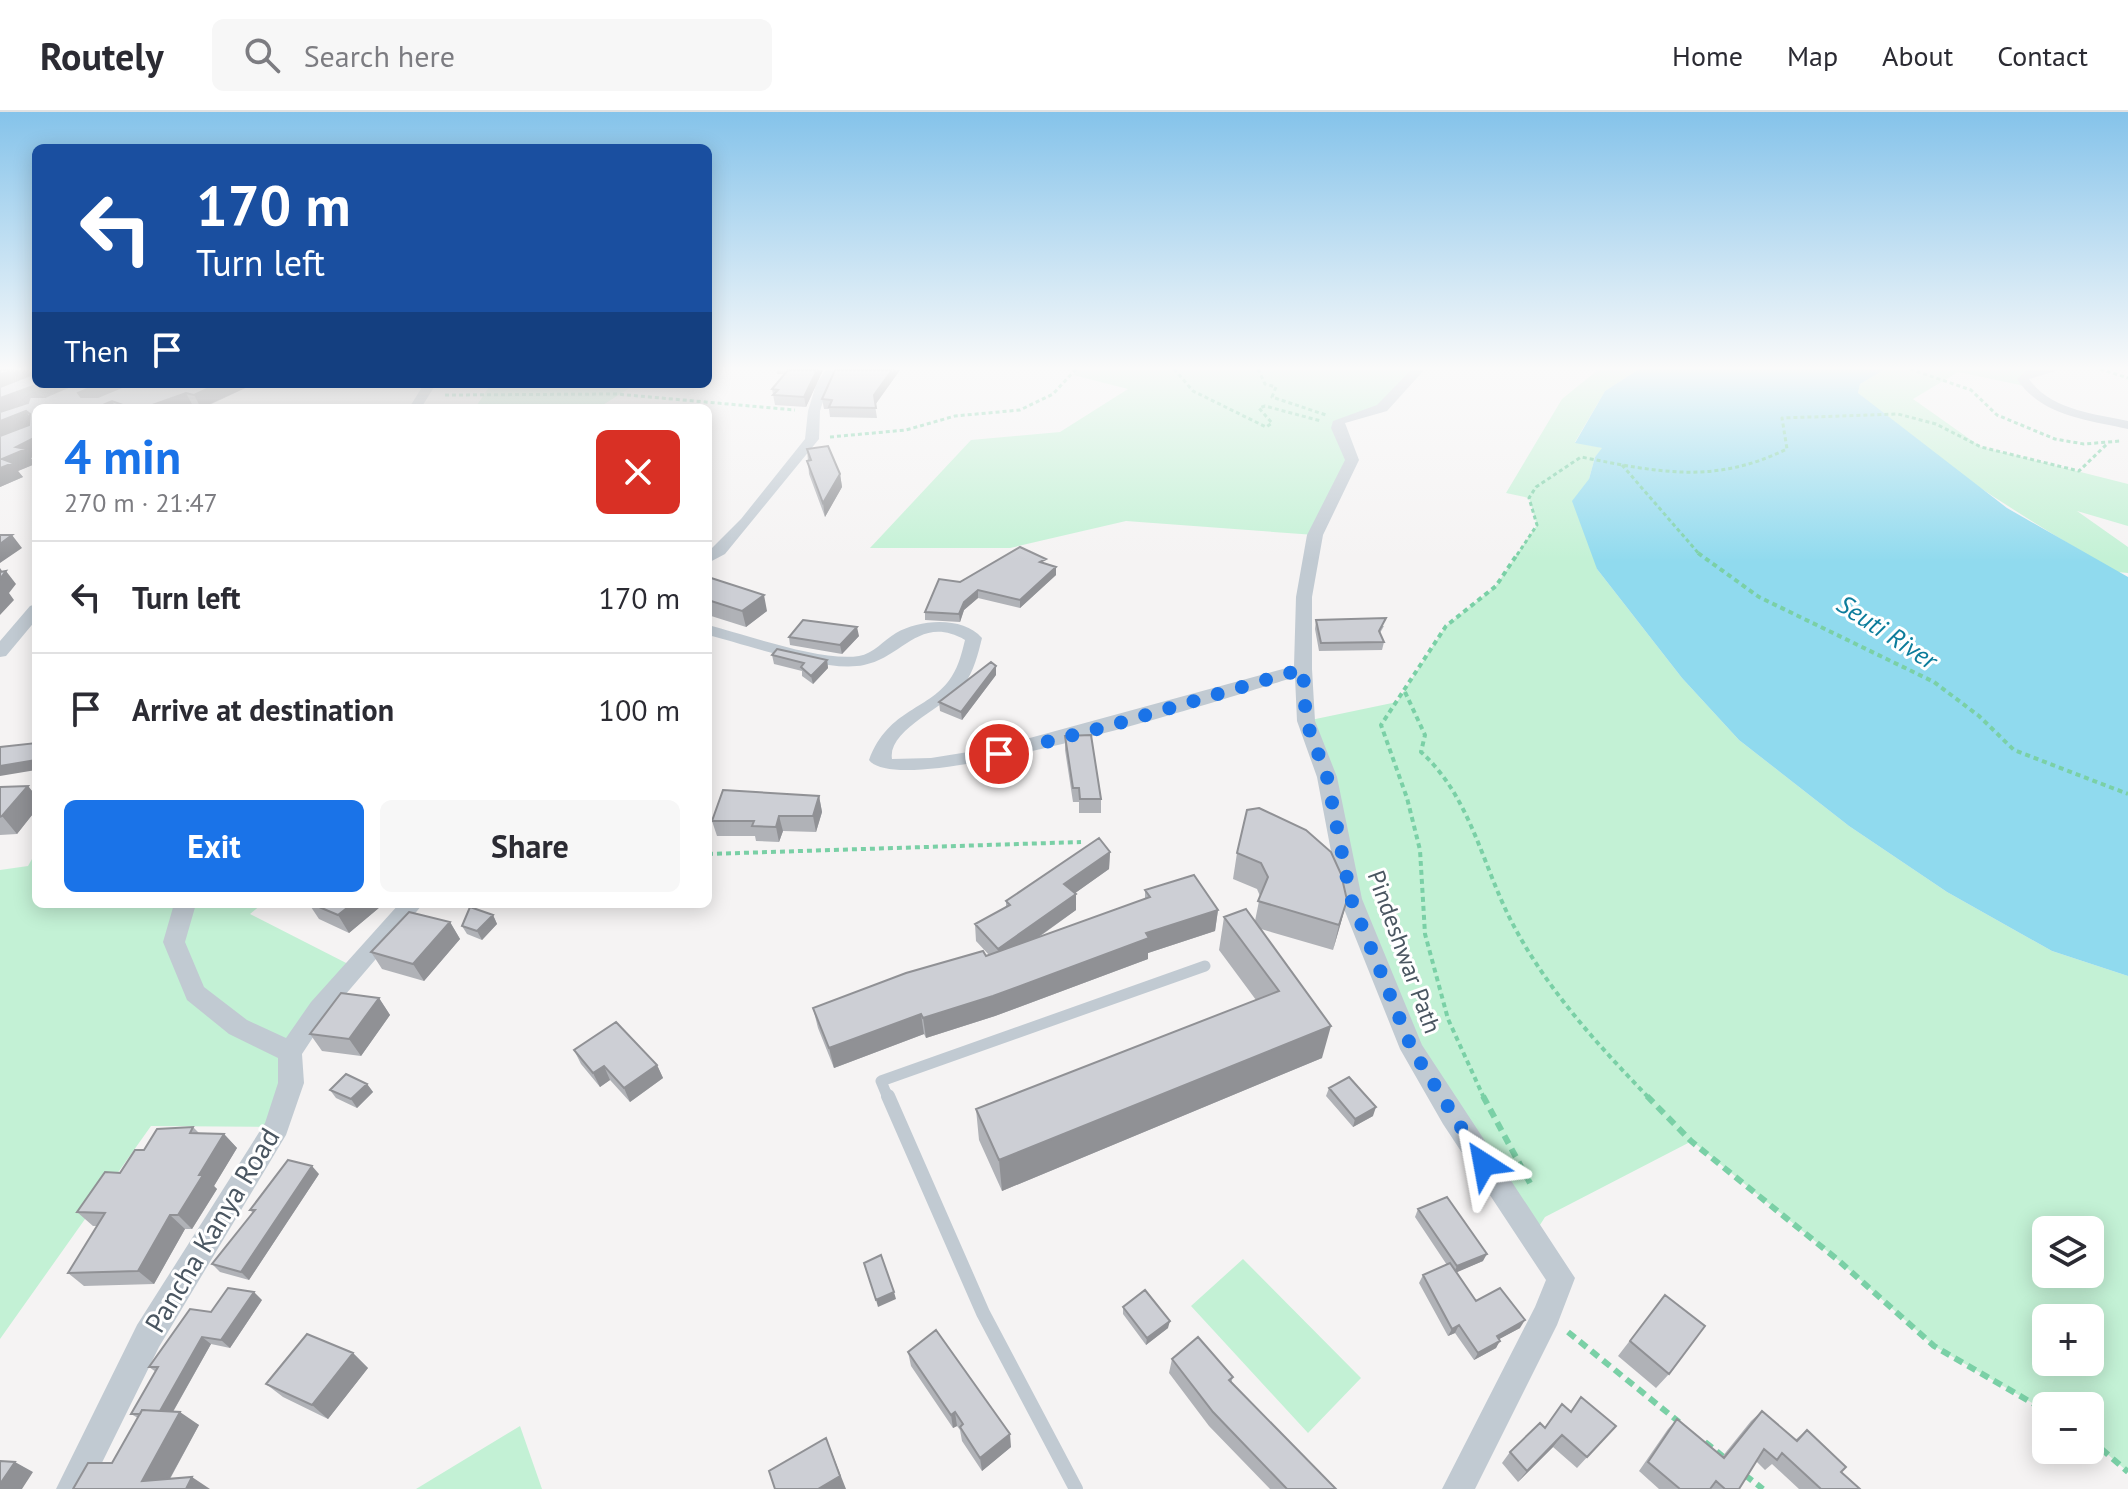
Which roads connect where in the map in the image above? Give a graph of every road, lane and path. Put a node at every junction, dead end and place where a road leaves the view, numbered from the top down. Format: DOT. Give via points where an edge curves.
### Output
graph roads {
  1 [pos="812,433"];
  2 [pos="872,433"];
  3 [pos="1341,433"];
  4 [pos="1784,433"];
  5 [pos="1954,433"];
  6 [pos="2038,433"];
  7 [pos="812,439"];
  8 [pos="1620,462"];
  9 [pos="712,556"];
  10 [pos="32,614"];
  11 [pos="712,631"];
  12 [pos="0,652"];
  13 [pos="1303,669"];
  14 [pos="1405,692"];
  15 [pos="2128,794"];
  16 [pos="1081,842"];
  17 [pos="712,854"];
  18 [pos="184,908"];
  19 [pos="408,908"];
  20 [pos="1205,966"];
  21 [pos="290,1052"];
  22 [pos="1533,1188"];
  23 [pos="1547,1315"];
  24 [pos="2032,1403"];
  25 [pos="1689,1429"];
  26 [pos="1701,1439"];
  27 [pos="2104,1451"];
  28 [pos="2128,1472"];
  29 [pos="72,1489"];
  30 [pos="1076,1489"];
  31 [pos="1458,1489"];
  32 [pos="1763,1489"];
  1 -- 7 [label="street"];
  2 -- 7 [label="path"];
  3 -- 13 [label="street, Pindeshwar Path" via="1352,460 1315,535 1304,597"];
  4 -- 8 [label="path" via="1787,449 1752,466 1670,474"];
  5 -- 6 [label="path" via="1981,447 2079,471 2108,443"];
  7 -- 9 [label="street"];
  8 -- 14 [label="path" via="1581,457 1536,487 1529,498 1537,525 1527,544 1496,586 1446,626"];
  8 -- 15 [label="path" via="1704,560 1759,597 1934,682 2014,750"];
  10 -- 12 [label="street"];
  11 -- 13 [label="street" via="861,661 905,635 930,628 961,629 974,638 956,683 899,726 883,745 879,760 888,765 954,764 999,754"];
  13 -- 23 [label="street, Pindeshwar Path" via="1306,721 1327,777 1351,899 1412,1049 1561,1278"];
  14 -- 22 [label="path" via="1381,725 1420,850 1429,948 1448,1019"];
  14 -- 24 [label="path" via="1425,735 1421,752 1472,824 1515,929 1579,1025 1691,1141 1934,1346"];
  16 -- 17 [label="path"];
  18 -- 21 [label="street" via="174,942 195,993 238,1027"];
  19 -- 21 [label="street" via="319,1009"];
  20 -- 30 [label="lane" via="881,1081 983,1313"];
  21 -- 29 [label="street, Pancha Kanya Road" via="291,1083 277,1127 148,1336"];
  23 -- 25 [label="path"];
  23 -- 31 [label="street, Pindeshwar Path"];
  26 -- 32 [label="path"];
  27 -- 28 [label="path"];
}
